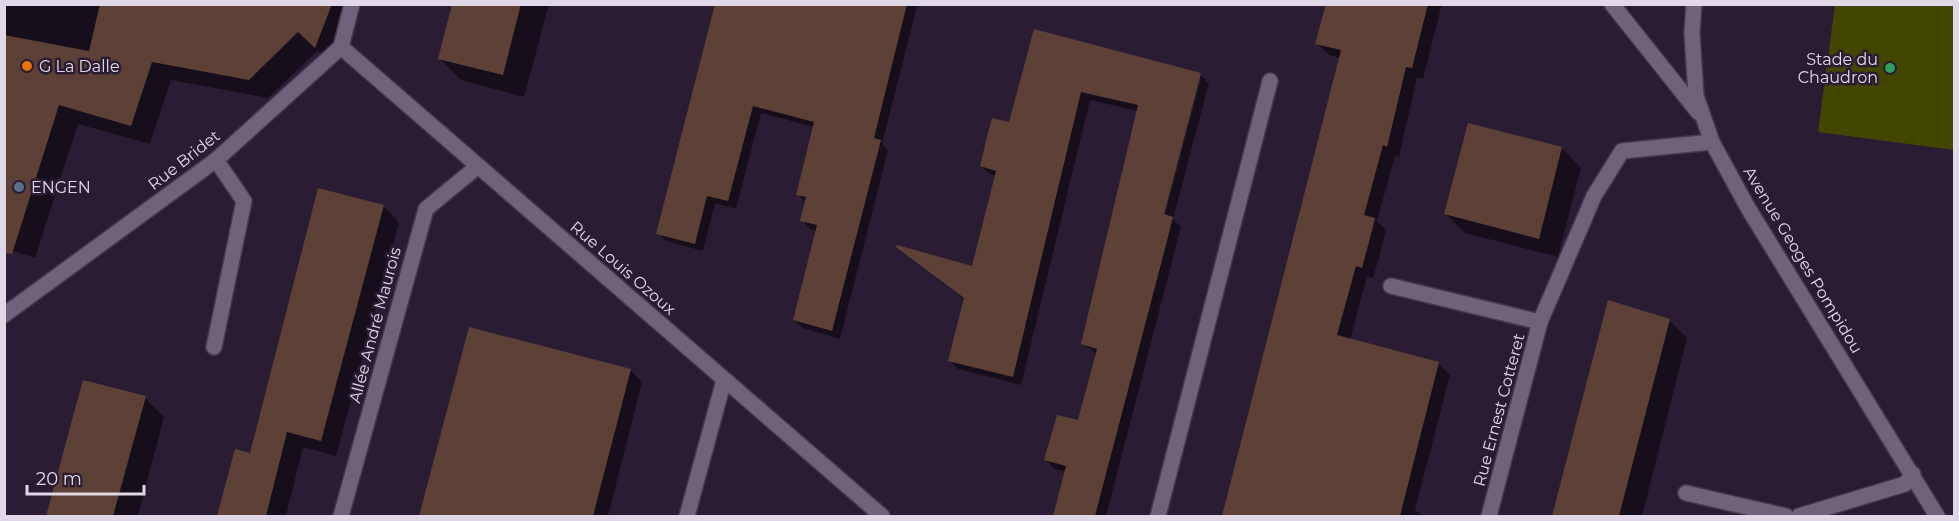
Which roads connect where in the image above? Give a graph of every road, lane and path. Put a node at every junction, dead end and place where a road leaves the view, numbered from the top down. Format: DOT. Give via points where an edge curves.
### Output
graph roads {
  1 [pos="352,4"];
  2 [pos="1612,4"];
  3 [pos="1694,4"];
  4 [pos="340,47"];
  5 [pos="1270,81"];
  6 [pos="1704,121"];
  7 [pos="1712,142"];
  8 [pos="216,160"];
  9 [pos="478,166"];
  10 [pos="1391,286"];
  11 [pos="4,315"];
  12 [pos="1540,322"];
  13 [pos="214,347"];
  14 [pos="724,380"];
  15 [pos="1913,474"];
  16 [pos="1686,494"];
  17 [pos="341,516"];
  18 [pos="687,516"];
  19 [pos="882,516"];
  20 [pos="1158,516"];
  21 [pos="1489,516"];
  22 [pos="1786,516"];
  23 [pos="1798,516"];
  24 [pos="1937,516"];
  1 -- 4 [label="street"];
  2 -- 6 [label="street"];
  3 -- 6 [label="street, Avenue Geoges Pompidou" via="1696,96"];
  4 -- 8 [label="street, Rue Bridet"];
  4 -- 9 [label="street, Rue Louis Ozoux"];
  5 -- 20 [label="street"];
  6 -- 7 [label="street, Avenue Geoges Pompidou"];
  7 -- 12 [label="street" via="1622,151 1594,196"];
  7 -- 15 [label="street, Avenue Geoges Pompidou" via="1748,208"];
  8 -- 11 [label="street, Rue Bridet"];
  8 -- 13 [label="street" via="244,201"];
  9 -- 14 [label="street, Rue Louis Ozoux"];
  9 -- 17 [label="street, Allée André Maurois" via="426,209"];
  10 -- 12 [label="street, Rue Ernest Cotteret"];
  12 -- 21 [label="street, Rue Ernest Cotteret"];
  14 -- 18 [label="street"];
  14 -- 19 [label="street, Rue Louis Ozoux"];
  15 -- 23 [label="street" via="1905,484"];
  15 -- 24 [label="street, Avenue Geoges Pompidou"];
  16 -- 22 [label="street"];
}
